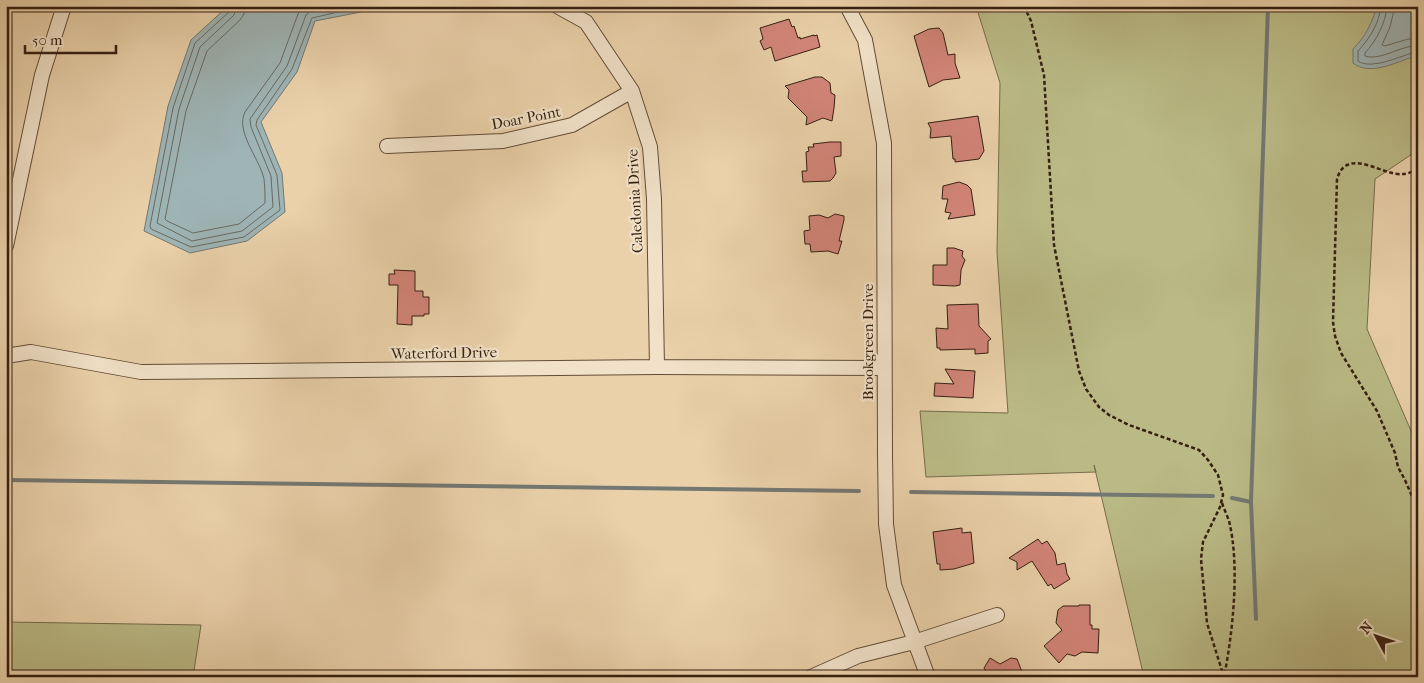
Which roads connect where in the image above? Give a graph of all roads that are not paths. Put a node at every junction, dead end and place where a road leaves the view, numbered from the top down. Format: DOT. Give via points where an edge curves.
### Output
graph roads {
  1 [pos="64,6"];
  2 [pos="557,6"];
  3 [pos="847,6"];
  4 [pos="632,92"];
  5 [pos="387,146"];
  6 [pos="6,246"];
  7 [pos="6,356"];
  8 [pos="656,367"];
  9 [pos="884,368"];
  10 [pos="997,615"];
  11 [pos="914,642"];
  12 [pos="811,677"];
  13 [pos="928,677"];
  1 -- 6 [label="street" via="42,75"];
  2 -- 4 [label="street, Caledonia Drive" via="586,22"];
  3 -- 9 [label="street, Brookgreen Drive" via="865,40 884,143"];
  4 -- 5 [label="street, Doar Point" via="572,125 503,141"];
  4 -- 8 [label="street, Caledonia Drive" via="650,147 654,199"];
  7 -- 8 [label="street, Waterford Drive" via="31,352 141,372"];
  8 -- 9 [label="street, Waterford Drive"];
  9 -- 11 [label="street, Brookgreen Drive" via="886,524 894,585"];
  10 -- 11 [label="street"];
  11 -- 12 [label="street" via="858,656"];
  11 -- 13 [label="street, Brookgreen Drive"];
}
